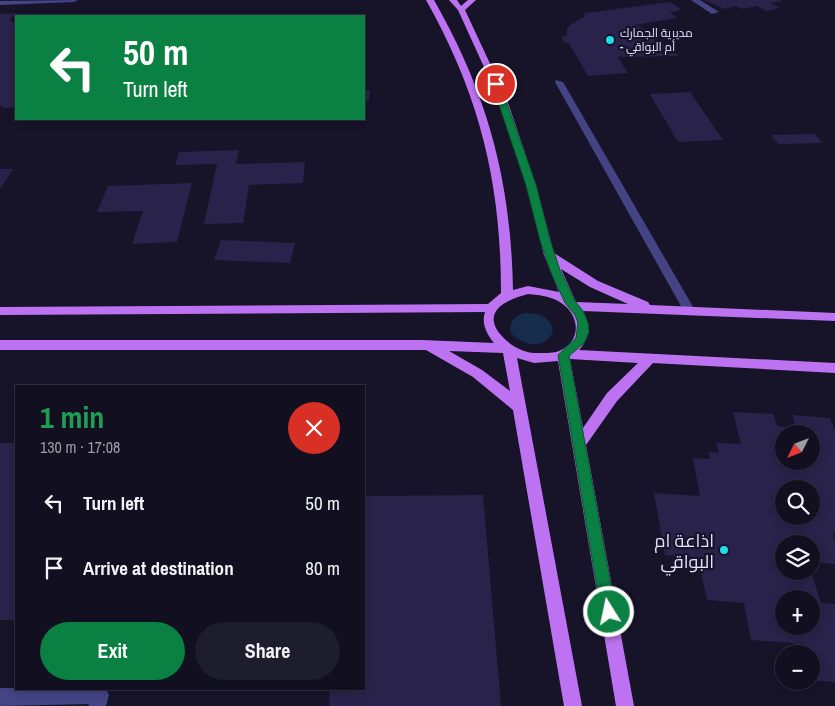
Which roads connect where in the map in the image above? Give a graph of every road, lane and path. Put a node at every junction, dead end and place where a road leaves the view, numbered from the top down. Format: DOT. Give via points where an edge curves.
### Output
graph roads {
  1 [pos="74,0"];
  2 [pos="430,0"];
  3 [pos="453,0"];
  4 [pos="472,0"];
  5 [pos="695,0"];
  6 [pos="0,3"];
  7 [pos="461,10"];
  8 [pos="715,12"];
  9 [pos="560,82"];
  10 [pos="549,254"];
  11 [pos="507,294"];
  12 [pos="572,304"];
  13 [pos="491,308"];
  14 [pos="663,310"];
  15 [pos="0,311"];
  16 [pos="690,312"];
  17 [pos="835,317"];
  18 [pos="0,345"];
  19 [pos="422,345"];
  20 [pos="507,349"];
  21 [pos="564,354"];
  22 [pos="650,359"];
  23 [pos="835,368"];
  24 [pos="518,406"];
  25 [pos="579,444"];
  26 [pos="0,697"];
  27 [pos="97,706"];
  28 [pos="573,706"];
  29 [pos="625,706"];
  1 -- 6 [label="street"];
  2 -- 11 [label="main road" via="460,52 478,98 500,185 507,246"];
  3 -- 7 [label="main road"];
  4 -- 7 [label="main road"];
  5 -- 8 [label="street"];
  7 -- 10 [label="main road" via="503,100 531,185"];
  9 -- 16 [label="street"];
  10 -- 12 [label="main road"];
  10 -- 14 [label="main road" via="571,272 598,287"];
  11 -- 12 [label="main road" via="539,290 562,297"];
  11 -- 13 [label="main road"];
  12 -- 14 [label="main road"];
  12 -- 21 [label="main road" via="583,323 583,332 580,340"];
  13 -- 15 [label="main road"];
  13 -- 20 [label="main road" via="488,316 491,333"];
  14 -- 16 [label="main road"];
  16 -- 17 [label="main road"];
  18 -- 19 [label="main road"];
  19 -- 20 [label="main road"];
  19 -- 24 [label="main road" via="444,353 483,376"];
  20 -- 21 [label="main road" via="536,359"];
  20 -- 24 [label="main road"];
  21 -- 22 [label="main road"];
  21 -- 25 [label="main road"];
  22 -- 23 [label="main road"];
  22 -- 25 [label="main road" via="612,397"];
  24 -- 28 [label="main road"];
  25 -- 29 [label="main road"];
  26 -- 27 [label="street" via="100,695"];
}
